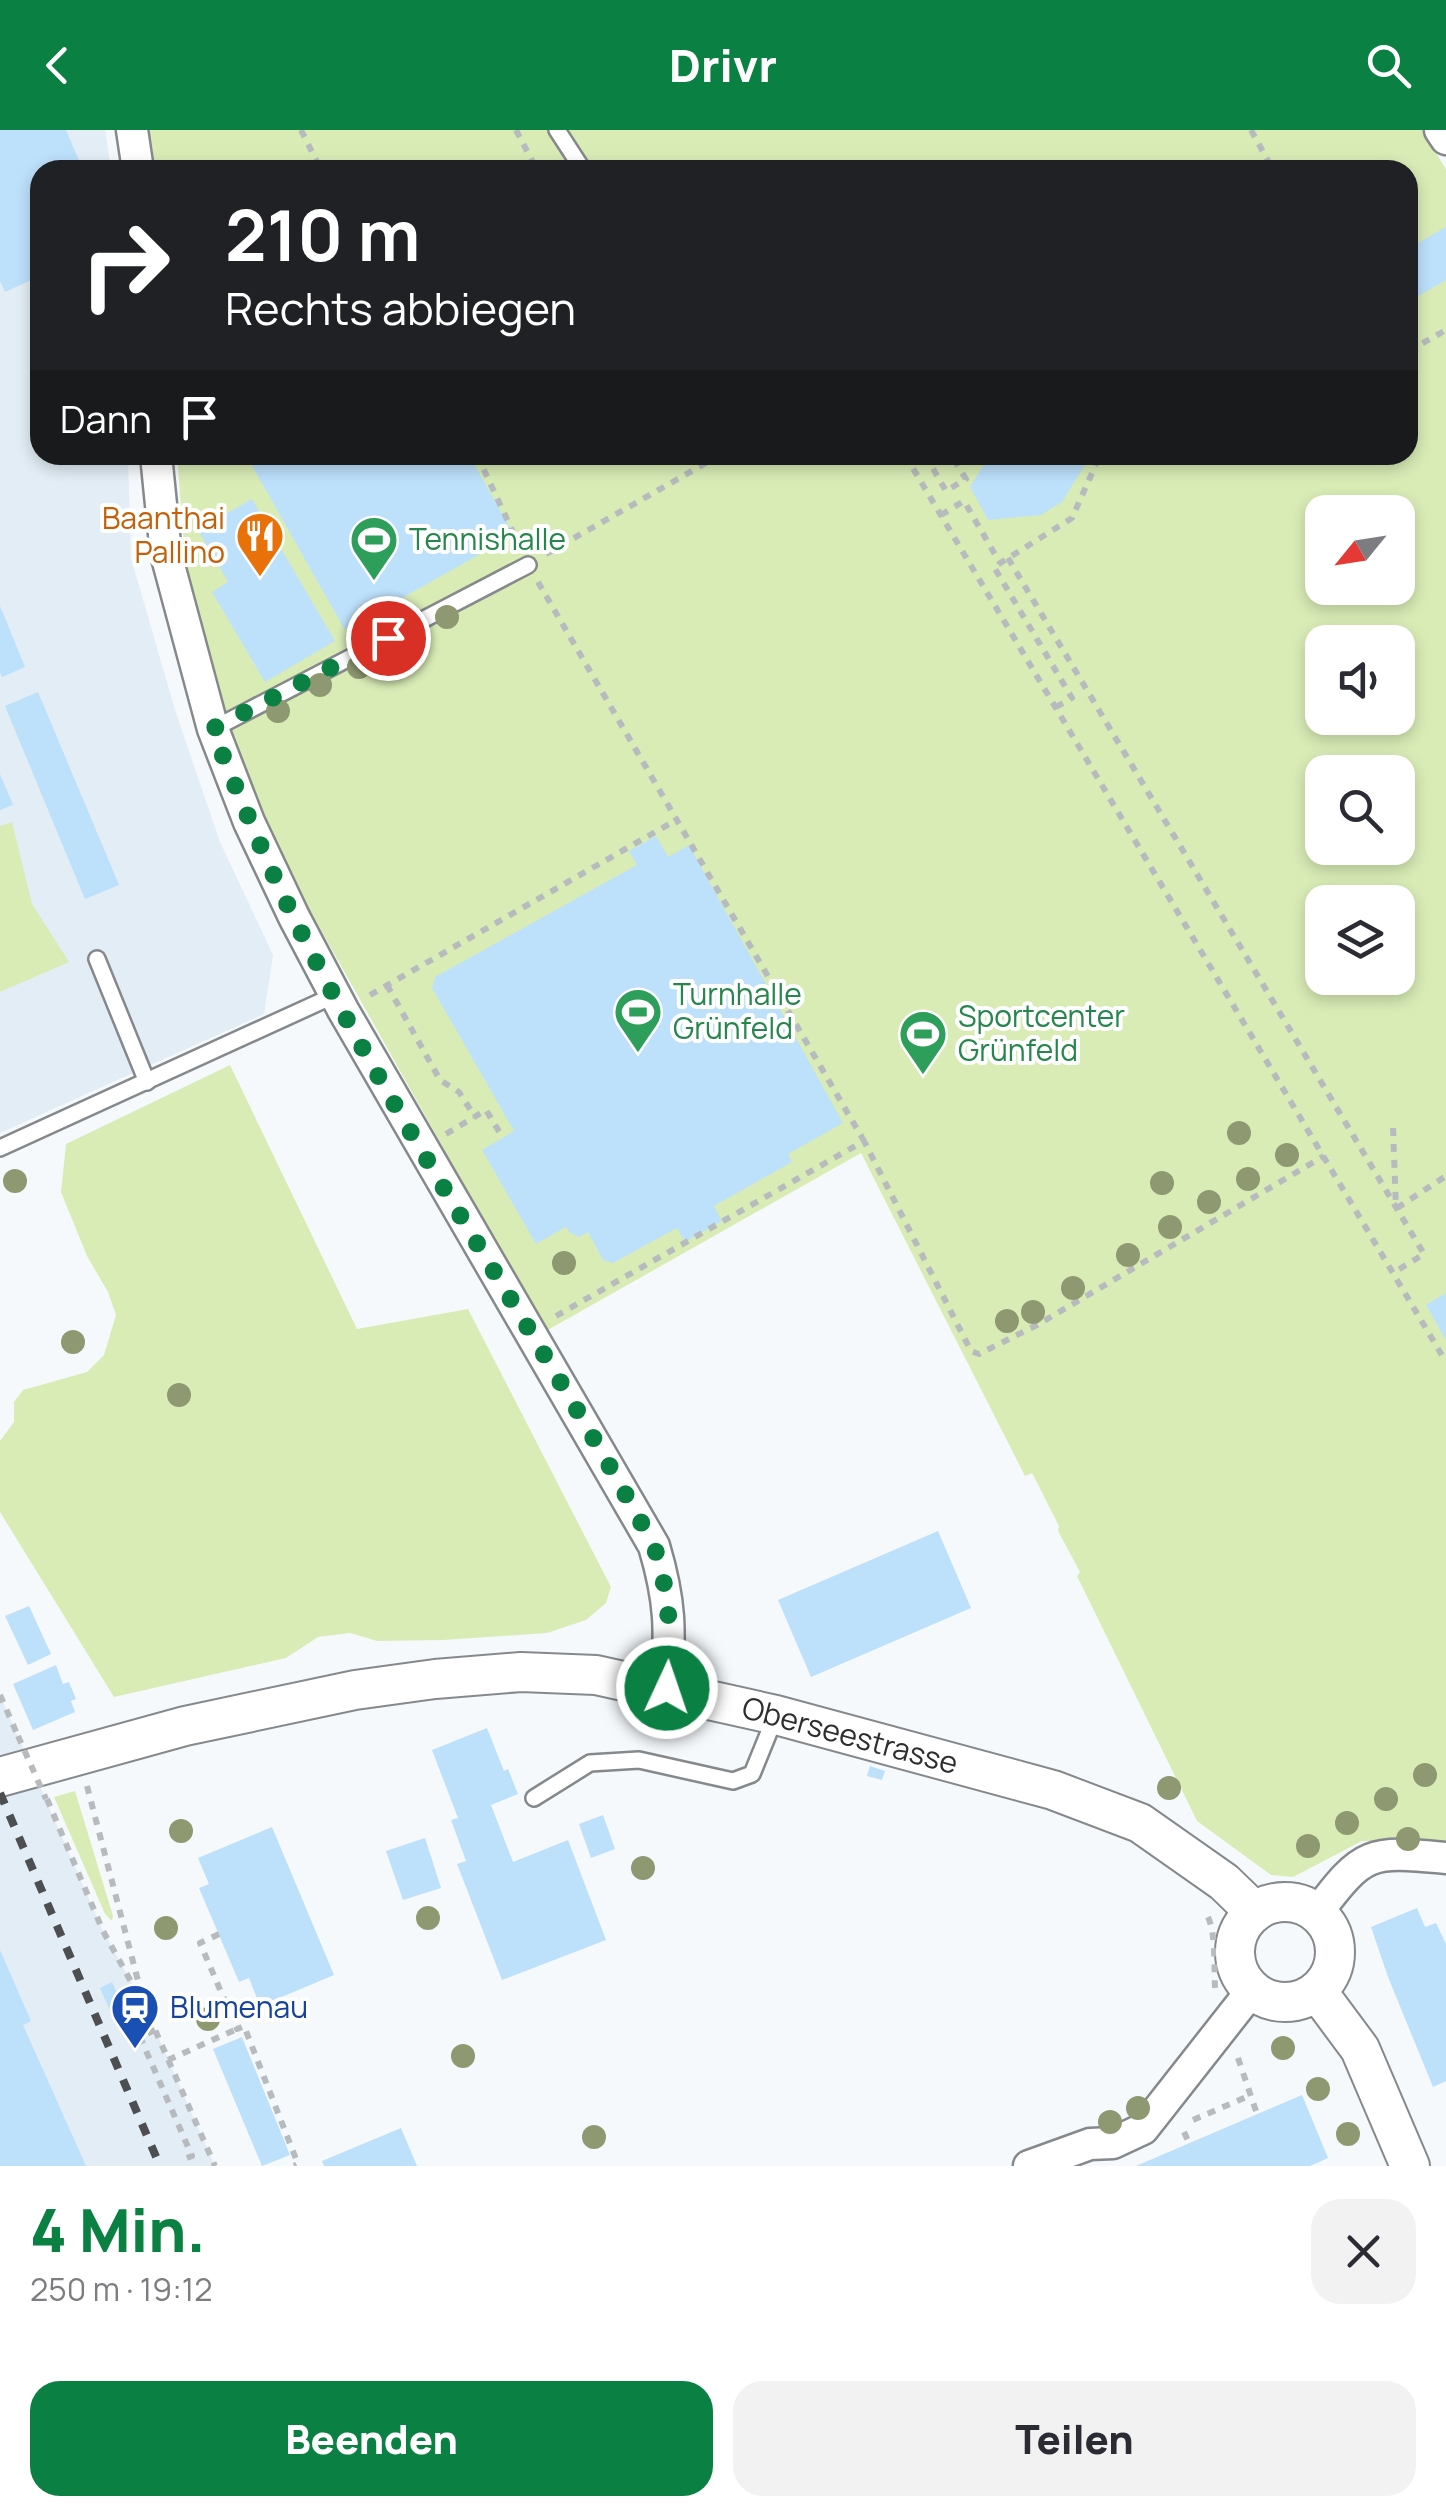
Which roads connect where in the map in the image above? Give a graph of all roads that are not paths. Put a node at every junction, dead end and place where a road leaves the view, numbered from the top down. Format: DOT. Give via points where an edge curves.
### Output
graph roads {
  1 [pos="132,130"];
  2 [pos="557,130"];
  3 [pos="1440,130"];
  4 [pos="1446,139"];
  5 [pos="136,160"];
  6 [pos="576,160"];
  7 [pos="157,465"];
  8 [pos="528,564"];
  9 [pos="212,729"];
  10 [pos="97,959"];
  11 [pos="339,1003"];
  12 [pos="147,1082"];
  13 [pos="0,1148"];
  14 [pos="667,1688"];
  15 [pos="776,1714"];
  16 [pos="0,1777"];
  17 [pos="534,1798"];
  18 [pos="1446,1858"];
  19 [pos="1255,1912"];
  20 [pos="1317,1912"];
  21 [pos="1253,1990"];
  22 [pos="1316,1990"];
  23 [pos="1029,2166"];
  24 [pos="1410,2166"];
  1 -- 5 [label="street"];
  2 -- 6 [label="lane"];
  3 -- 4 [label="street"];
  7 -- 9 [label="street" via="166,554"];
  8 -- 9 [label="lane"];
  9 -- 11 [label="street" via="249,822"];
  10 -- 12 [label="lane"];
  11 -- 12 [label="lane"];
  11 -- 14 [label="street" via="654,1546 668,1591"];
  12 -- 13 [label="lane"];
  14 -- 15 [label="street, Oberseestrasse"];
  14 -- 16 [label="street, Oberseestrasse" via="596,1674 435,1678 185,1726"];
  15 -- 17 [label="lane" via="752,1774 733,1782 638,1760 590,1763"];
  15 -- 19 [label="street, Oberseestrasse" via="1052,1790 1140,1823"];
  18 -- 20 [label="street" via="1388,1853 1369,1859"];
  19 -- 20 [label="street" via="1290,1902"];
  19 -- 21 [label="street" via="1240,1929 1236,1955"];
  20 -- 22 [label="street" via="1329,1926 1335,1955"];
  21 -- 22 [label="street" via="1284,2002"];
  21 -- 23 [label="street" via="1143,2129"];
  22 -- 24 [label="street" via="1360,2048"];
}
